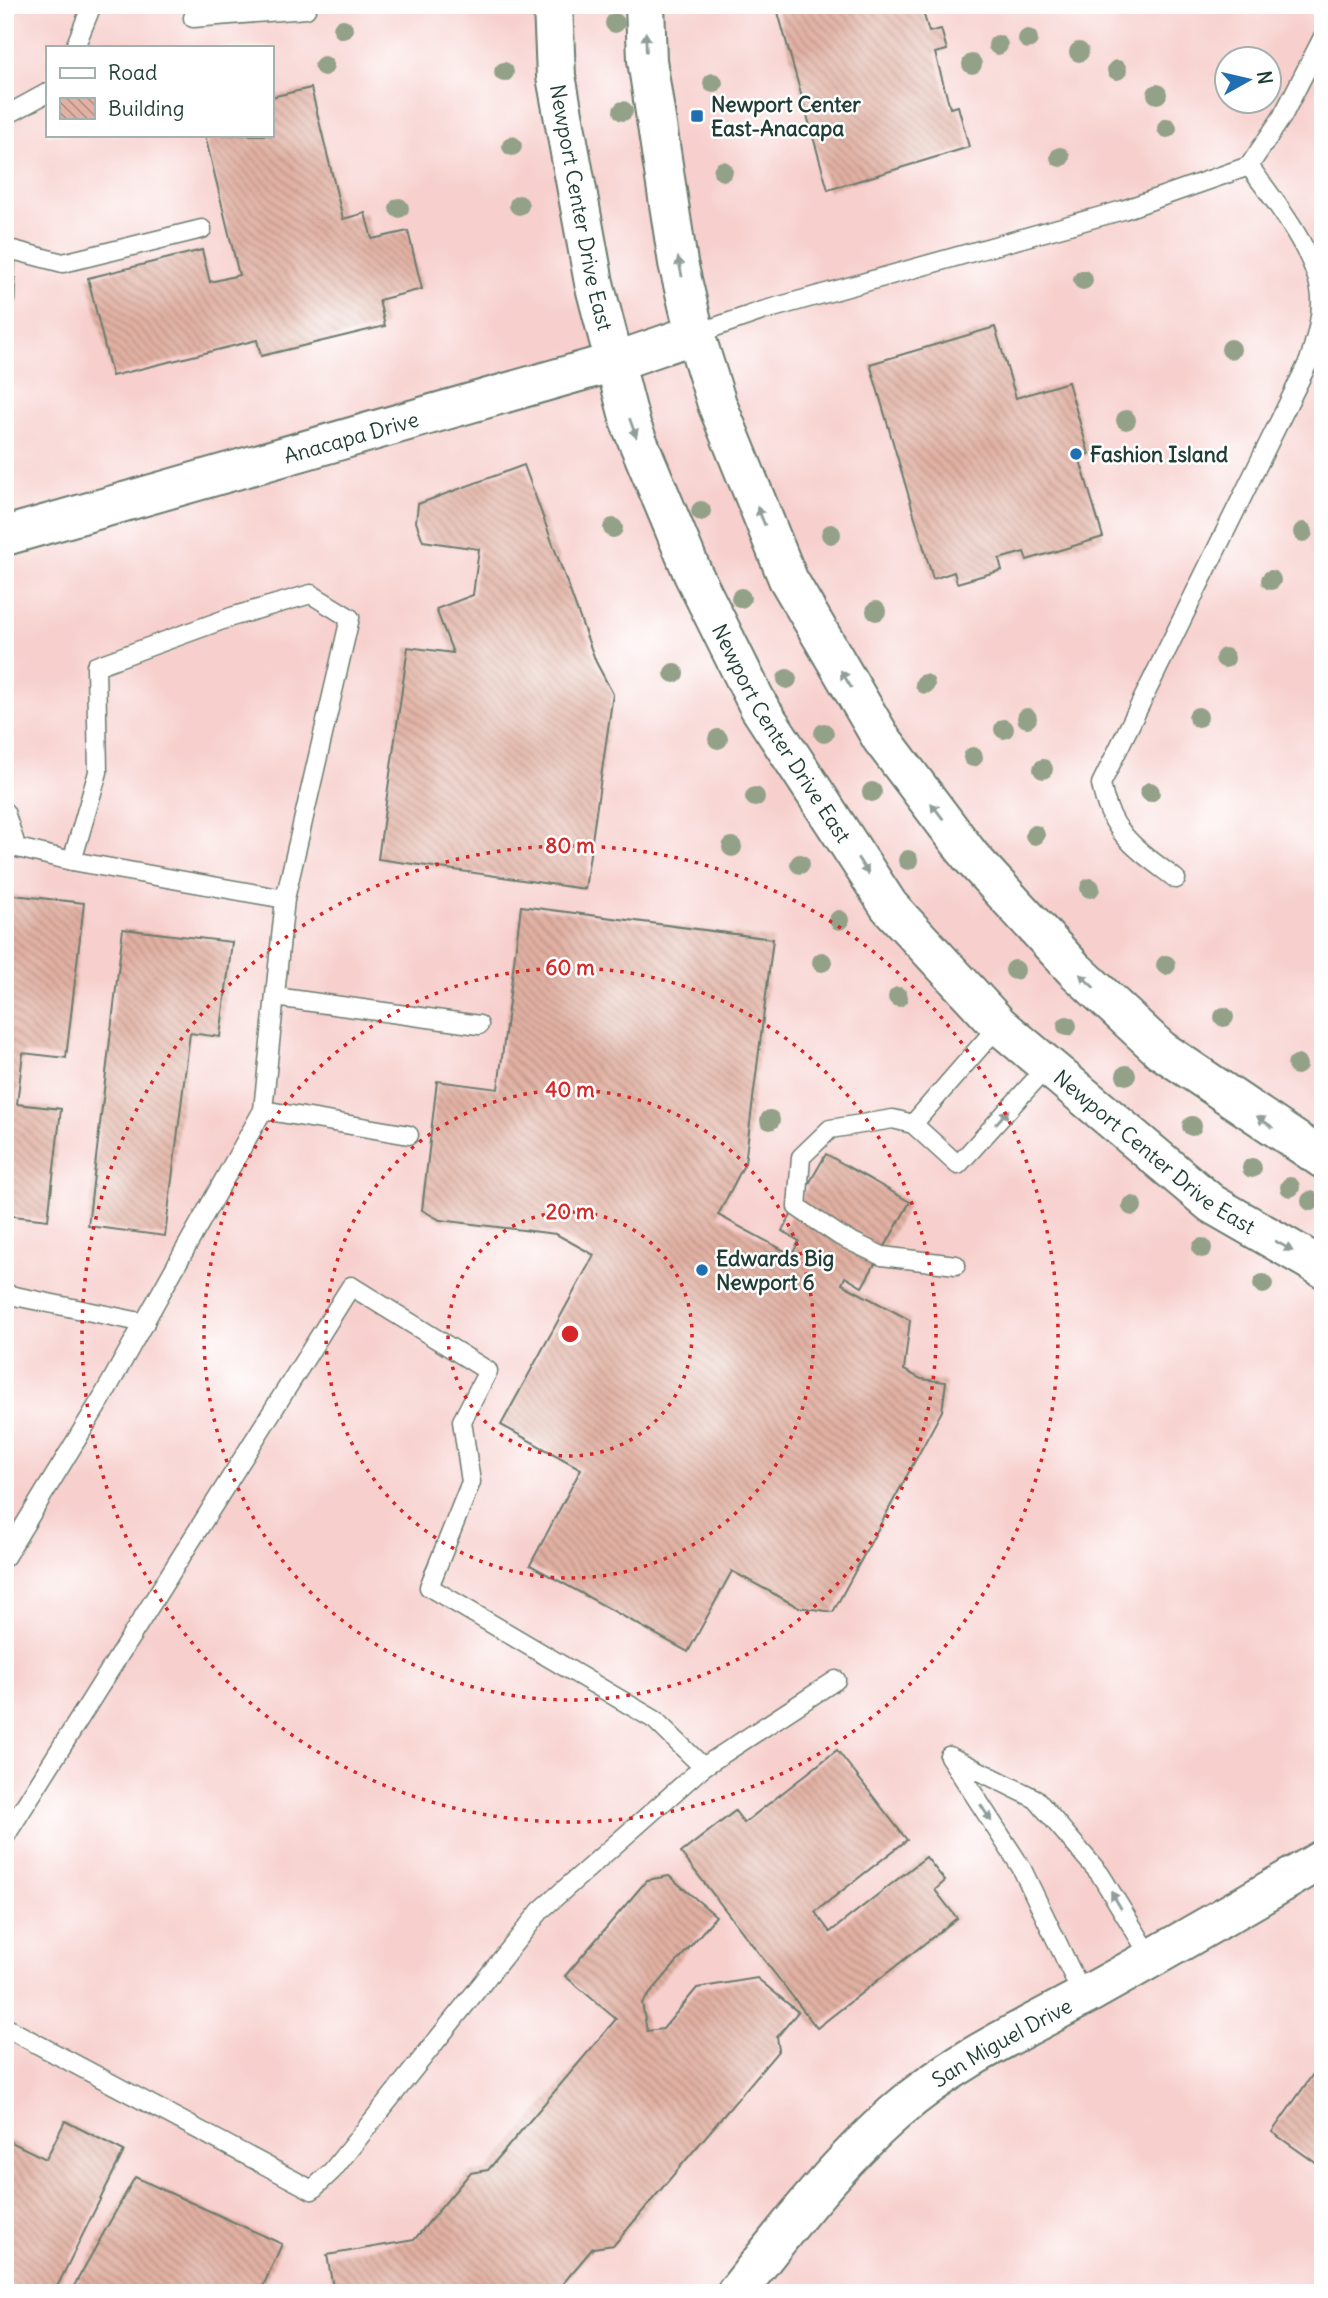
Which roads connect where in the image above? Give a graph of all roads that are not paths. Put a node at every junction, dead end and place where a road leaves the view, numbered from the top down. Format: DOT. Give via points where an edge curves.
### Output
graph roads {
  1 [pos="92,5"];
  2 [pos="197,5"];
  3 [pos="308,5"];
  4 [pos="553,5"];
  5 [pos="645,5"];
  6 [pos="1323,37"];
  7 [pos="75,46"];
  8 [pos="46,94"];
  9 [pos="5,116"];
  10 [pos="1249,166"];
  11 [pos="202,229"];
  12 [pos="6,248"];
  13 [pos="5,300"];
  14 [pos="695,334"];
  15 [pos="614,362"];
  16 [pos="5,536"];
  17 [pos="5,812"];
  18 [pos="11,845"];
  19 [pos="72,861"];
  20 [pos="1176,878"];
  21 [pos="285,899"];
  22 [pos="275,997"];
  23 [pos="479,1025"];
  24 [pos="999,1025"];
  25 [pos="1046,1068"];
  26 [pos="263,1110"];
  27 [pos="913,1124"];
  28 [pos="409,1135"];
  29 [pos="1323,1159"];
  30 [pos="957,1265"];
  31 [pos="1323,1268"];
  32 [pos="5,1294"];
  33 [pos="145,1323"];
  34 [pos="13,1530"];
  35 [pos="5,1556"];
  36 [pos="836,1680"];
  37 [pos="703,1767"];
  38 [pos="5,1837"];
  39 [pos="1323,1859"];
  40 [pos="1152,1959"];
  41 [pos="1083,1996"];
  42 [pos="5,2027"];
  43 [pos="736,2293"];
  1 -- 7 [label="lane"];
  2 -- 3 [label="lane" via="193,18 306,9"];
  4 -- 15 [label="main road, Newport Center Drive East" via="556,76 594,283"];
  14 -- 5 [label="main road, one-way" via="678,263 647,60"];
  6 -- 10 [label="lane" via="1282,117"];
  8 -- 9 [label="lane"];
  10 -- 14 [label="lane" via="1123,209"];
  10 -- 20 [label="lane" via="1311,264 1321,296 1318,328 1308,361 1101,784 1106,810 1125,838"];
  11 -- 12 [label="lane" via="63,263"];
  12 -- 13 [label="lane"];
  14 -- 15 [label="main road, Anacapa Drive"];
  29 -- 14 [label="main road, one-way" via="1161,1051 1074,969 970,856 881,738 788,579 717,404"];
  15 -- 16 [label="main road, Anacapa Drive"];
  15 -- 24 [label="main road, Newport Center Drive East, one-way" via="631,425 688,561 759,707 889,906"];
  17 -- 18 [label="lane"];
  18 -- 19 [label="lane"];
  19 -- 21 [label="lane"];
  19 -- 21 [label="lane" via="98,772 96,666 231,617 312,594 350,618"];
  21 -- 22 [label="lane"];
  22 -- 23 [label="lane"];
  22 -- 26 [label="lane"];
  24 -- 25 [label="main road, Newport Center Drive East"];
  24 -- 27 [label="lane"];
  27 -- 25 [label="lane, one-way" via="958,1165"];
  25 -- 31 [label="main road, Newport Center Drive East, one-way" via="1212,1204"];
  26 -- 28 [label="lane"];
  26 -- 33 [label="lane"];
  27 -- 30 [label="lane" via="893,1118 830,1129 801,1157 797,1207 840,1236 882,1256"];
  32 -- 33 [label="lane"];
  33 -- 34 [label="lane"];
  34 -- 35 [label="lane"];
  36 -- 37 [label="lane"];
  37 -- 38 [label="lane" via="655,1720 429,1587 471,1482 463,1421 488,1371 351,1286"];
  37 -- 42 [label="lane" via="541,1910 312,2190"];
  39 -- 40 [label="main road, San Miguel Drive"];
  40 -- 41 [label="main road, San Miguel Drive"];
  40 -- 41 [label="lane, one-way" via="1100,1874 1036,1800 949,1756 1021,1867"];
  41 -- 43 [label="main road, San Miguel Drive" via="955,2065 898,2110 810,2199"];
}
